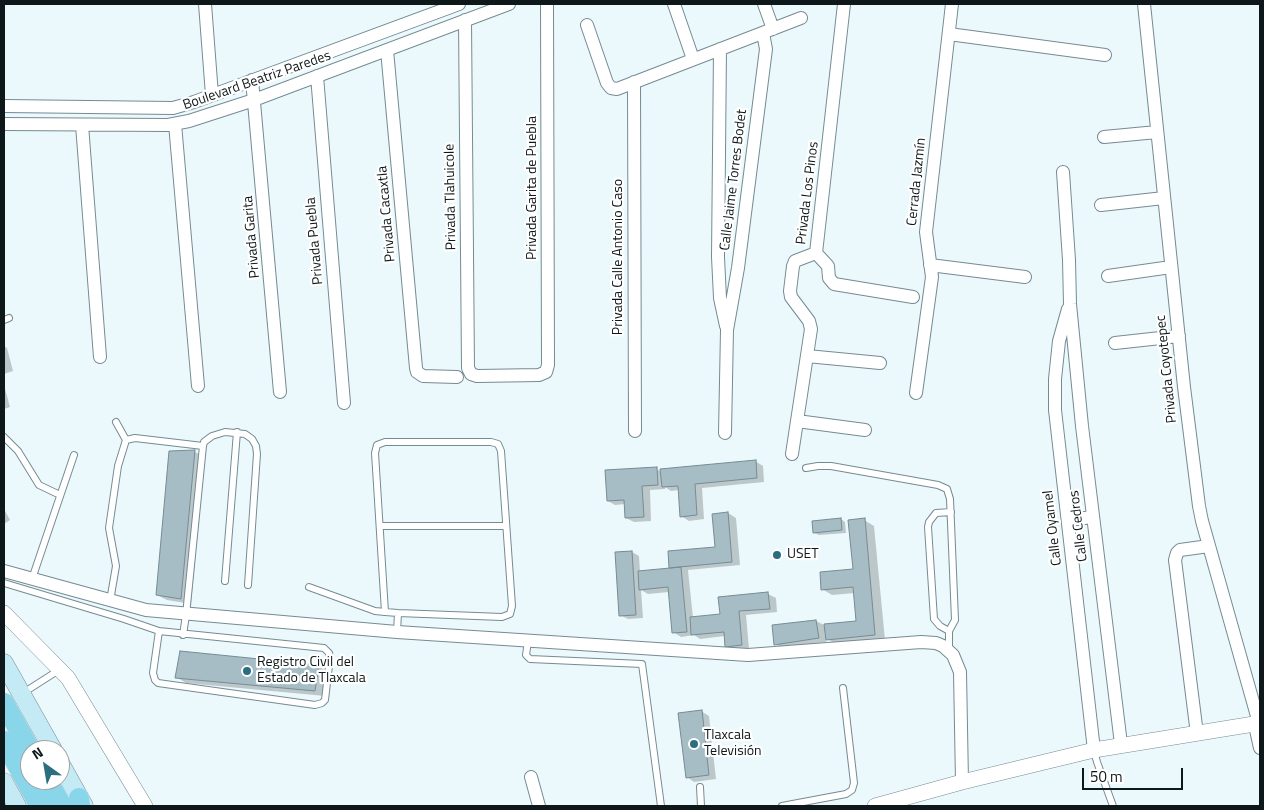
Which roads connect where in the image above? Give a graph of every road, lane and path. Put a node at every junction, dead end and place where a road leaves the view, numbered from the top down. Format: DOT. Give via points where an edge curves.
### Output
graph roads {
  1 [pos="205,4"];
  2 [pos="459,4"];
  3 [pos="509,4"];
  4 [pos="547,4"];
  5 [pos="674,4"];
  6 [pos="764,4"];
  7 [pos="844,4"];
  8 [pos="952,4"];
  9 [pos="1144,4"];
  10 [pos="801,18"];
  11 [pos="465,20"];
  12 [pos="587,25"];
  13 [pos="768,31"];
  14 [pos="949,34"];
  15 [pos="720,49"];
  16 [pos="387,50"];
  17 [pos="1105,55"];
  18 [pos="693,59"];
  19 [pos="317,76"];
  20 [pos="252,80"];
  21 [pos="634,82"];
  22 [pos="212,95"];
  23 [pos="254,100"];
  24 [pos="4,106"];
  25 [pos="4,124"];
  26 [pos="175,124"];
  27 [pos="82,125"];
  28 [pos="1156,132"];
  29 [pos="1104,137"];
  30 [pos="1063,172"];
  31 [pos="1164,198"];
  32 [pos="1100,206"];
  33 [pos="816,253"];
  34 [pos="930,265"];
  35 [pos="1171,267"];
  36 [pos="1108,276"];
  37 [pos="1025,277"];
  38 [pos="913,296"];
  39 [pos="1070,304"];
  40 [pos="727,330"];
  41 [pos="1179,336"];
  42 [pos="1115,342"];
  43 [pos="100,356"];
  44 [pos="807,356"];
  45 [pos="880,363"];
  46 [pos="471,374"];
  47 [pos="457,377"];
  48 [pos="198,386"];
  49 [pos="280,392"];
  50 [pos="916,393"];
  51 [pos="344,403"];
  52 [pos="797,421"];
  53 [pos="116,422"];
  54 [pos="865,430"];
  55 [pos="635,431"];
  56 [pos="238,432"];
  57 [pos="725,433"];
  58 [pos="4,437"];
  59 [pos="126,440"];
  60 [pos="203,446"];
  61 [pos="792,454"];
  62 [pos="74,455"];
  63 [pos="806,468"];
  64 [pos="60,495"];
  65 [pos="951,512"];
  66 [pos="1093,517"];
  67 [pos="1068,520"];
  68 [pos="381,526"];
  69 [pos="506,526"];
  70 [pos="1209,546"];
  71 [pos="4,571"];
  72 [pos="32,579"];
  73 [pos="225,581"];
  74 [pos="4,583"];
  75 [pos="248,585"];
  76 [pos="309,587"];
  77 [pos="110,601"];
  78 [pos="385,612"];
  79 [pos="4,613"];
  80 [pos="398,613"];
  81 [pos="186,615"];
  82 [pos="159,631"];
  83 [pos="950,631"];
  84 [pos="397,632"];
  85 [pos="183,635"];
  86 [pos="528,641"];
  87 [pos="948,651"];
  88 [pos="4,662"];
  89 [pos="60,670"];
  90 [pos="843,688"];
  91 [pos="22,694"];
  92 [pos="4,703"];
  93 [pos="1258,724"];
  94 [pos="1198,734"];
  95 [pos="24,740"];
  96 [pos="47,740"];
  97 [pos="4,742"];
  98 [pos="1121,744"];
  99 [pos="1260,748"];
  100 [pos="1094,750"];
  101 [pos="531,778"];
  102 [pos="4,782"];
  103 [pos="962,782"];
  104 [pos="700,787"];
  105 [pos="70,789"];
  106 [pos="59,790"];
  107 [pos="76,804"];
  108 [pos="16,806"];
  109 [pos="40,806"];
  110 [pos="145,806"];
  111 [pos="540,806"];
  112 [pos="661,806"];
  113 [pos="701,806"];
  114 [pos="782,806"];
  115 [pos="875,806"];
  116 [pos="1113,806"];
  1 -- 22 [label="street"];
  2 -- 20 [label="street, Boulevard Beatriz Paredes"];
  3 -- 11 [label="street, Boulevard Beatriz Paredes"];
  4 -- 46 [label="street, Privada Garita de Puebla" via="548,365 546,372 539,375"];
  5 -- 18 [label="street"];
  6 -- 13 [label="street, Calle Jaime Torres Bodet"];
  7 -- 33 [label="street, Privada Los Pinos"];
  8 -- 14 [label="street, Cerrada Jazmín"];
  9 -- 28 [label="street, Privada Coyotepec"];
  10 -- 13 [label="street"];
  11 -- 16 [label="street, Boulevard Beatriz Paredes"];
  11 -- 46 [label="street, Privada Tlahuicole" via="468,368"];
  12 -- 21 [label="street" via="608,86 617,89"];
  13 -- 15 [label="street"];
  13 -- 40 [label="street, Calle Jaime Torres Bodet"];
  14 -- 17 [label="street"];
  14 -- 34 [label="street, Cerrada Jazmín" via="926,232"];
  15 -- 18 [label="street"];
  15 -- 40 [label="street, Calle Jaime Torres Bodet" via="718,257 720,298"];
  16 -- 19 [label="street, Boulevard Beatriz Paredes"];
  16 -- 47 [label="street, Privada Cacaxtla" via="416,368 426,377"];
  18 -- 21 [label="street"];
  19 -- 23 [label="street, Boulevard Beatriz Paredes"];
  19 -- 51 [label="street, Privada Puebla"];
  20 -- 22 [label="street, Boulevard Beatriz Paredes"];
  20 -- 23 [label="street, Privada Garita"];
  21 -- 55 [label="street, Privada Calle Antonio Caso"];
  22 -- 24 [label="street, Boulevard Beatriz Paredes" via="173,108"];
  23 -- 26 [label="street, Boulevard Beatriz Paredes"];
  23 -- 49 [label="street, Privada Garita"];
  25 -- 27 [label="street, Boulevard Beatriz Paredes"];
  26 -- 27 [label="street, Boulevard Beatriz Paredes"];
  26 -- 48 [label="street"];
  27 -- 43 [label="street"];
  28 -- 29 [label="street"];
  28 -- 31 [label="street, Privada Coyotepec"];
  30 -- 39 [label="street"];
  31 -- 32 [label="street"];
  31 -- 35 [label="street, Privada Coyotepec"];
  33 -- 38 [label="street" via="828,266 829,278 834,284"];
  33 -- 44 [label="street, Privada Los Pinos" via="795,261 790,291 811,325"];
  34 -- 37 [label="street"];
  34 -- 50 [label="street, Cerrada Jazmín" via="932,277"];
  35 -- 36 [label="street"];
  35 -- 41 [label="street, Privada Coyotepec"];
  39 -- 66 [label="street, Calle Cedros"];
  39 -- 67 [label="street, Calle Oyamel" via="1059,341 1055,379 1055,410"];
  40 -- 57 [label="street, Calle Jaime Torres Bodet"];
  41 -- 42 [label="street"];
  41 -- 70 [label="street, Privada Coyotepec" via="1198,497"];
  44 -- 45 [label="street"];
  44 -- 52 [label="street, Privada Los Pinos"];
  52 -- 54 [label="street"];
  52 -- 61 [label="street, Privada Los Pinos"];
  53 -- 59 [label="lane"];
  56 -- 60 [label="lane" via="217,434"];
  56 -- 73 [label="lane"];
  56 -- 75 [label="lane" via="252,439 257,454"];
  58 -- 64 [label="lane" via="18,451 39,485"];
  59 -- 60 [label="lane" via="135,438"];
  59 -- 77 [label="lane" via="118,466 109,528 116,566"];
  60 -- 81 [label="lane"];
  62 -- 64 [label="lane"];
  63 -- 65 [label="lane" via="831,466 943,486 950,494"];
  64 -- 72 [label="lane"];
  65 -- 83 [label="lane" via="955,620"];
  65 -- 83 [label="lane" via="936,514 928,527 933,615 940,626"];
  66 -- 67 [label="street"];
  66 -- 98 [label="street, Calle Cedros"];
  67 -- 100 [label="street, Calle Oyamel"];
  68 -- 69 [label="lane"];
  68 -- 69 [label="lane" via="375,453 378,445 385,442 491,442 498,444 501,451"];
  68 -- 78 [label="lane"];
  69 -- 80 [label="lane" via="510,614 502,618"];
  70 -- 93 [label="street, Privada Coyotepec"];
  70 -- 94 [label="street" via="1180,550 1175,560"];
  71 -- 72 [label="street"];
  72 -- 77 [label="street"];
  74 -- 82 [label="lane"];
  76 -- 78 [label="lane"];
  77 -- 81 [label="street"];
  78 -- 80 [label="lane"];
  79 -- 89 [label="street"];
  80 -- 84 [label="lane"];
  81 -- 84 [label="street"];
  81 -- 85 [label="lane"];
  82 -- 85 [label="lane"];
  82 -- 85 [label="lane" via="153,673 158,683 314,705 325,700 330,653 324,648"];
  83 -- 87 [label="lane"];
  84 -- 86 [label="street"];
  86 -- 87 [label="street" via="748,655 921,642 936,643"];
  86 -- 112 [label="lane" via="526,655 530,659 642,664"];
  87 -- 103 [label="street" via="960,672"];
  88 -- 91 [label="main road"];
  89 -- 91 [label="lane"];
  89 -- 110 [label="street" via="74,687"];
  90 -- 114 [label="lane" via="854,783 852,790 846,794"];
  91 -- 96 [label="main road"];
  92 -- 95 [label="main road"];
  93 -- 94 [label="street"];
  93 -- 99 [label="street, Privada Coyotepec"];
  94 -- 98 [label="street"];
  97 -- 109 [label="main road"];
  98 -- 100 [label="street"];
  100 -- 103 [label="street"];
  100 -- 116 [label="lane"];
  101 -- 111 [label="street"];
  102 -- 108 [label="main road"];
  103 -- 115 [label="street"];
  104 -- 113 [label="lane"];
  105 -- 107 [label="main road"];
  106 -- 107 [label="main road"];
}
